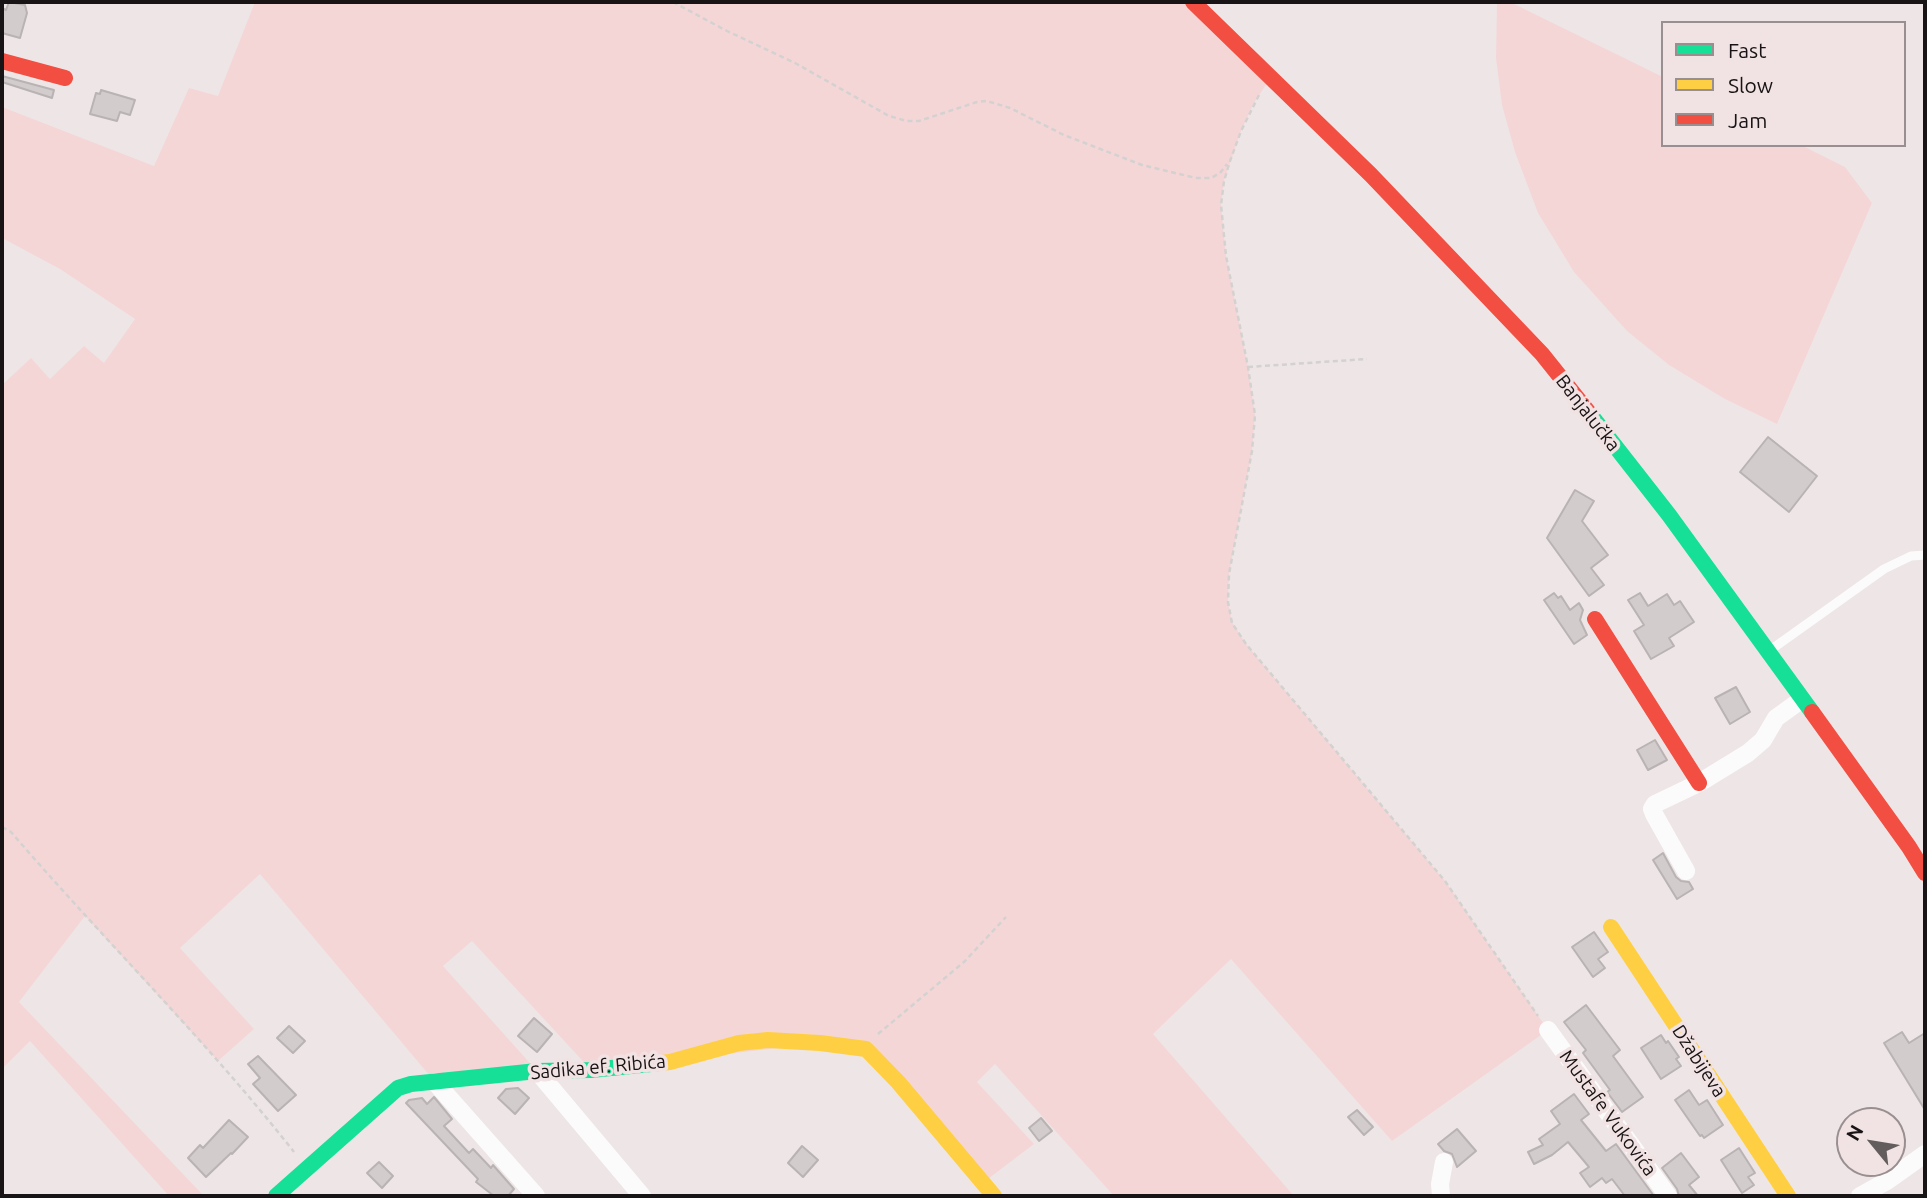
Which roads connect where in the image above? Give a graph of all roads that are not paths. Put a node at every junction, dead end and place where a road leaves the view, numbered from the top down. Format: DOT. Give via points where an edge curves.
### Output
graph roads {
  1 [pos="1193,2"];
  2 [pos="2,61"];
  3 [pos="65,78"];
  4 [pos="1925,555"];
  5 [pos="1595,619"];
  6 [pos="1768,652"];
  7 [pos="1801,700"];
  8 [pos="1699,783"];
  9 [pos="1686,871"];
  10 [pos="1925,873"];
  11 [pos="1611,927"];
  12 [pos="1548,1030"];
  13 [pos="537,1071"];
  14 [pos="435,1082"];
  15 [pos="1925,1154"];
  16 [pos="1444,1162"];
  17 [pos="276,1196"];
  18 [pos="536,1196"];
  19 [pos="642,1196"];
  20 [pos="994,1196"];
  21 [pos="1441,1196"];
  22 [pos="1668,1196"];
  23 [pos="1788,1196"];
  24 [pos="1860,1196"];
  1 -- 6 [label="street, Banjalučka" via="1371,175 1542,354 1669,515"];
  2 -- 3 [label="street"];
  4 -- 6 [label="lane" via="1911,556 1884,569"];
  5 -- 8 [label="street"];
  6 -- 7 [label="street, Banjalučka"];
  7 -- 8 [label="street" via="1776,718 1763,740 1748,753"];
  7 -- 10 [label="street, Banjalučka"];
  8 -- 9 [label="street" via="1651,809"];
  11 -- 23 [label="street, Džabijeva"];
  12 -- 22 [label="street, Mustafe Vukovića"];
  13 -- 14 [label="street, Sadika ef. Ribića"];
  13 -- 19 [label="street"];
  13 -- 20 [label="street, Sadika ef. Ribića" via="670,1062 768,1040 866,1049"];
  14 -- 17 [label="street, Sadika ef. Ribića" via="398,1088"];
  14 -- 18 [label="street"];
  15 -- 24 [label="street"];
  16 -- 21 [label="street"];
}
